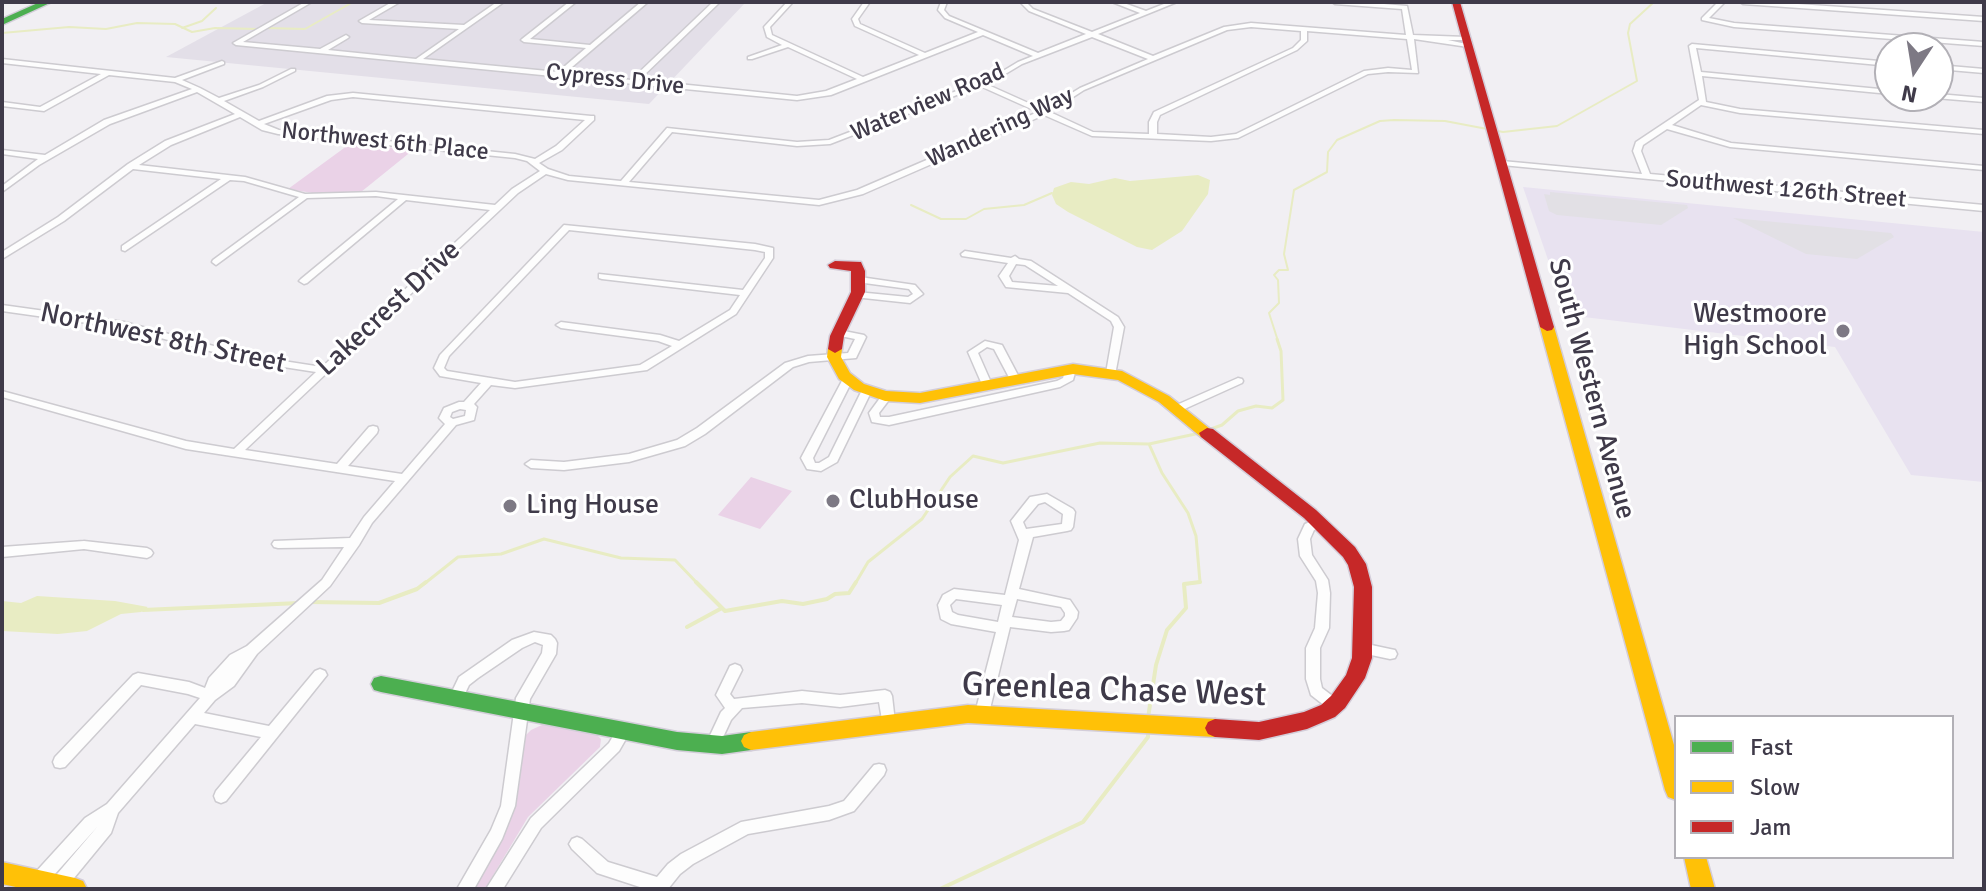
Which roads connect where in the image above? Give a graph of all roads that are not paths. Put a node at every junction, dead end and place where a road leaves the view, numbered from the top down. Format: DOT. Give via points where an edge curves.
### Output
graph roads {
  1 [pos="48,2"];
  2 [pos="309,2"];
  3 [pos="397,2"];
  4 [pos="501,2"];
  5 [pos="573,2"];
  6 [pos="645,2"];
  7 [pos="717,2"];
  8 [pos="790,2"];
  9 [pos="867,2"];
  10 [pos="944,2"];
  11 [pos="1023,2"];
  12 [pos="1115,2"];
  13 [pos="1174,2"];
  14 [pos="1335,2"];
  15 [pos="1456,2"];
  16 [pos="1722,2"];
  17 [pos="1743,2"];
  18 [pos="1146,13"];
  19 [pos="1984,19"];
  20 [pos="2,22"];
  21 [pos="464,27"];
  22 [pos="1304,29"];
  23 [pos="984,32"];
  24 [pos="1092,34"];
  25 [pos="346,37"];
  26 [pos="1410,37"];
  27 [pos="1467,42"];
  28 [pos="1984,44"];
  29 [pos="787,45"];
  30 [pos="592,47"];
  31 [pos="321,52"];
  32 [pos="925,55"];
  33 [pos="1039,56"];
  34 [pos="750,58"];
  35 [pos="1154,59"];
  36 [pos="2,61"];
  37 [pos="417,61"];
  38 [pos="222,63"];
  39 [pos="1874,63"];
  40 [pos="1954,68"];
  41 [pos="293,70"];
  42 [pos="1984,71"];
  43 [pos="110,72"];
  44 [pos="560,74"];
  45 [pos="1699,74"];
  46 [pos="862,79"];
  47 [pos="176,80"];
  48 [pos="634,81"];
  49 [pos="980,84"];
  50 [pos="198,89"];
  51 [pos="1874,90"];
  52 [pos="1954,98"];
  53 [pos="1984,100"];
  54 [pos="218,101"];
  55 [pos="1701,103"];
  56 [pos="2,104"];
  57 [pos="1042,113"];
  58 [pos="241,114"];
  59 [pos="258,124"];
  60 [pos="1666,126"];
  61 [pos="1984,132"];
  62 [pos="1153,137"];
  63 [pos="1497,146"];
  64 [pos="2,152"];
  65 [pos="46,157"];
  66 [pos="535,162"];
  67 [pos="131,166"];
  68 [pos="1984,168"];
  69 [pos="545,171"];
  70 [pos="1647,176"];
  71 [pos="230,177"];
  72 [pos="623,183"];
  73 [pos="2,190"];
  74 [pos="305,196"];
  75 [pos="405,197"];
  76 [pos="497,208"];
  77 [pos="1984,208"];
  78 [pos="125,248"];
  79 [pos="965,254"];
  80 [pos="2,256"];
  81 [pos="1015,259"];
  82 [pos="216,262"];
  83 [pos="835,265"];
  84 [pos="602,276"];
  85 [pos="304,281"];
  86 [pos="858,288"];
  87 [pos="1070,290"];
  88 [pos="747,293"];
  89 [pos="2,308"];
  90 [pos="561,325"];
  91 [pos="679,345"];
  92 [pos="834,357"];
  93 [pos="1071,369"];
  94 [pos="324,370"];
  95 [pos="1111,373"];
  96 [pos="848,379"];
  97 [pos="1016,381"];
  98 [pos="1238,381"];
  99 [pos="487,383"];
  100 [pos="988,387"];
  101 [pos="867,390"];
  102 [pos="2,394"];
  103 [pos="887,396"];
  104 [pos="1176,409"];
  105 [pos="373,430"];
  106 [pos="237,452"];
  107 [pos="531,464"];
  108 [pos="340,468"];
  109 [pos="403,478"];
  110 [pos="1320,522"];
  111 [pos="1025,540"];
  112 [pos="355,542"];
  113 [pos="278,544"];
  114 [pos="2,552"];
  115 [pos="147,553"];
  116 [pos="1011,597"];
  117 [pos="1005,625"];
  118 [pos="1362,648"];
  119 [pos="1390,654"];
  120 [pos="735,670"];
  121 [pos="320,675"];
  122 [pos="381,684"];
  123 [pos="210,696"];
  124 [pos="456,698"];
  125 [pos="1334,705"];
  126 [pos="732,707"];
  127 [pos="521,710"];
  128 [pos="982,713"];
  129 [pos="192,717"];
  130 [pos="888,722"];
  131 [pos="624,730"];
  132 [pos="272,733"];
  133 [pos="713,744"];
  134 [pos="60,762"];
  135 [pos="879,770"];
  136 [pos="1674,783"];
  137 [pos="221,796"];
  138 [pos="112,809"];
  139 [pos="577,844"];
  140 [pos="1696,859"];
  141 [pos="2,873"];
  142 [pos="38,881"];
  143 [pos="58,885"];
  144 [pos="660,887"];
  145 [pos="75,889"];
  146 [pos="465,889"];
  147 [pos="494,889"];
  148 [pos="1703,889"];
  1 -- 20 [label="street"];
  2 -- 31 [label="street, Cypress Drive" via="236,43"];
  3 -- 21 [label="street" via="362,21"];
  4 -- 21 [label="street"];
  5 -- 30 [label="street" via="524,40"];
  6 -- 30 [label="street"];
  7 -- 48 [label="street"];
  8 -- 29 [label="street" via="766,30"];
  9 -- 32 [label="street" via="855,19 857,25"];
  10 -- 23 [label="street" via="943,14"];
  11 -- 24 [label="street"];
  12 -- 18 [label="street"];
  13 -- 18 [label="street, Waterview Road"];
  14 -- 26 [label="street" via="1405,7"];
  15 -- 27 [label="street, South Western Avenue"];
  16 -- 28 [label="street" via="1704,19"];
  17 -- 19 [label="street"];
  18 -- 24 [label="street, Waterview Road"];
  21 -- 37 [label="street"];
  22 -- 26 [label="street, Wandering Way"];
  22 -- 35 [label="street, Wandering Way" via="1234,26"];
  22 -- 62 [label="street" via="1304,41 1295,49 1157,114"];
  23 -- 32 [label="street, Cypress Drive"];
  23 -- 33 [label="street"];
  24 -- 33 [label="street, Waterview Road"];
  24 -- 35 [label="street"];
  25 -- 31 [label="street"];
  26 -- 27 [label="street, Wandering Way"];
  26 -- 62 [label="street" via="1416,72 1366,72 1238,136"];
  27 -- 63 [label="street, South Western Avenue"];
  29 -- 34 [label="street"];
  29 -- 46 [label="street"];
  30 -- 44 [label="street"];
  31 -- 37 [label="street, Cypress Drive"];
  32 -- 46 [label="street, Cypress Drive"];
  33 -- 49 [label="street, Waterview Road"];
  35 -- 57 [label="street, Wandering Way" via="1082,89"];
  36 -- 43 [label="street, Northwest 6th Place"];
  37 -- 44 [label="street, Cypress Drive"];
  38 -- 47 [label="street"];
  39 -- 45 [label="street" via="1692,46"];
  40 -- 42 [label="street"];
  41 -- 54 [label="street"];
  43 -- 47 [label="street, Northwest 6th Place"];
  43 -- 56 [label="street" via="41,109"];
  44 -- 48 [label="street, Cypress Drive"];
  45 -- 51 [label="street"];
  45 -- 55 [label="street"];
  46 -- 48 [label="street, Cypress Drive" via="822,95 797,98"];
  47 -- 50 [label="street, Northwest 6th Place"];
  49 -- 57 [label="street"];
  49 -- 72 [label="street, Waterview Road" via="823,144 670,130"];
  50 -- 54 [label="street, Northwest 6th Place"];
  50 -- 65 [label="street" via="118,117"];
  52 -- 53 [label="street"];
  54 -- 58 [label="street, Northwest 6th Place"];
  55 -- 60 [label="street"];
  55 -- 61 [label="street"];
  57 -- 62 [label="street" via="1092,134"];
  57 -- 72 [label="street, Wandering Way" via="832,201 805,203"];
  58 -- 59 [label="street, Northwest 6th Place"];
  58 -- 67 [label="street" via="183,135"];
  59 -- 66 [label="street, Northwest 6th Place" via="278,132"];
  59 -- 66 [label="street" via="353,95 591,118"];
  60 -- 68 [label="street" via="1730,145"];
  60 -- 70 [label="street" via="1637,146"];
  63 -- 70 [label="street, Southwest 126th Street" via="1589,171"];
  63 -- 136 [label="street, South Western Avenue"];
  64 -- 65 [label="street"];
  65 -- 73 [label="street"];
  66 -- 69 [label="street"];
  67 -- 71 [label="street"];
  67 -- 80 [label="street"];
  69 -- 72 [label="street, Wandering Way"];
  69 -- 76 [label="street, Lakecrest Drive"];
  70 -- 77 [label="street, Southwest 126th Street"];
  71 -- 74 [label="street"];
  71 -- 78 [label="street"];
  74 -- 75 [label="street"];
  74 -- 82 [label="street"];
  75 -- 76 [label="street"];
  75 -- 85 [label="street"];
  76 -- 94 [label="street, Lakecrest Drive"];
  79 -- 81 [label="street"];
  81 -- 87 [label="street"];
  81 -- 87 [label="street" via="1004,276 1009,285"];
  83 -- 86 [label="street" via="856,265"];
  84 -- 88 [label="street"];
  86 -- 86 [label="street" via="910,300 918,294 907,285"];
  86 -- 92 [label="street"];
  87 -- 95 [label="street" via="1119,325"];
  88 -- 91 [label="street" via="726,318"];
  88 -- 99 [label="street" via="770,250 567,227 441,360 439,368 449,377"];
  89 -- 94 [label="street, Northwest 8th Street" via="124,325 251,359"];
  90 -- 91 [label="street"];
  91 -- 99 [label="street" via="649,366 631,371 528,385"];
  92 -- 96 [label="street"];
  92 -- 107 [label="street" via="789,365 701,431 663,450 564,466"];
  93 -- 95 [label="street"];
  93 -- 97 [label="street"];
  93 -- 103 [label="street" via="1066,383 876,420 874,413"];
  94 -- 106 [label="street, Lakecrest Drive"];
  95 -- 104 [label="street" via="1140,383"];
  96 -- 101 [label="street"];
  96 -- 101 [label="street" via="807,458 811,466 833,459"];
  97 -- 100 [label="street"];
  97 -- 100 [label="street" via="998,347 985,344 973,352"];
  98 -- 104 [label="street"];
  99 -- 109 [label="street" via="468,405 473,414 452,423"];
  100 -- 103 [label="street" via="920,398"];
  101 -- 103 [label="street"];
  102 -- 106 [label="street" via="172,441"];
  104 -- 110 [label="street"];
  105 -- 108 [label="street"];
  106 -- 108 [label="street"];
  108 -- 109 [label="street"];
  109 -- 112 [label="street"];
  110 -- 118 [label="street" via="1349,552 1361,574"];
  110 -- 125 [label="street" via="1309,527 1304,539 1306,556 1324,593 1313,679 1316,691"];
  111 -- 111 [label="street" via="1029,533 1067,527 1069,512 1047,498 1034,500 1017,521"];
  111 -- 116 [label="street"];
  112 -- 113 [label="street"];
  112 -- 123 [label="street" via="326,583 235,659 214,682"];
  114 -- 115 [label="street" via="84,545"];
  116 -- 117 [label="street"];
  116 -- 117 [label="street" via="1065,603 1071,618 1064,626"];
  116 -- 117 [label="street" via="954,594 944,605 946,615 956,620"];
  117 -- 128 [label="street"];
  118 -- 119 [label="street"];
  118 -- 125 [label="street" via="1359,667"];
  120 -- 126 [label="street" via="723,695"];
  121 -- 132 [label="street"];
  122 -- 124 [label="street, Greenlea Chase West"];
  123 -- 129 [label="street"];
  123 -- 134 [label="street" via="138,679"];
  124 -- 127 [label="street, Greenlea Chase West"];
  124 -- 127 [label="street" via="473,674 517,644 540,637 551,648"];
  125 -- 128 [label="street, Greenlea Chase West" via="1307,720 1259,731"];
  126 -- 130 [label="street" via="802,697 840,701 885,696"];
  126 -- 133 [label="street"];
  127 -- 131 [label="street, Greenlea Chase West"];
  127 -- 146 [label="street" via="508,806"];
  128 -- 130 [label="street, Greenlea Chase West"];
  129 -- 132 [label="street"];
  129 -- 138 [label="street"];
  130 -- 133 [label="street, Greenlea Chase West"];
  131 -- 133 [label="street, Greenlea Chase West"];
  131 -- 147 [label="street" via="614,747 536,823"];
  132 -- 137 [label="street"];
  135 -- 144 [label="street" via="849,806 746,827 704,847"];
  138 -- 142 [label="street" via="90,823"];
  138 -- 143 [label="street" via="106,828"];
  139 -- 144 [label="street" via="603,868"];
  140 -- 148 [label="street"];
  141 -- 142 [label="street"];
  142 -- 143 [label="street"];
  143 -- 145 [label="street"];
}
